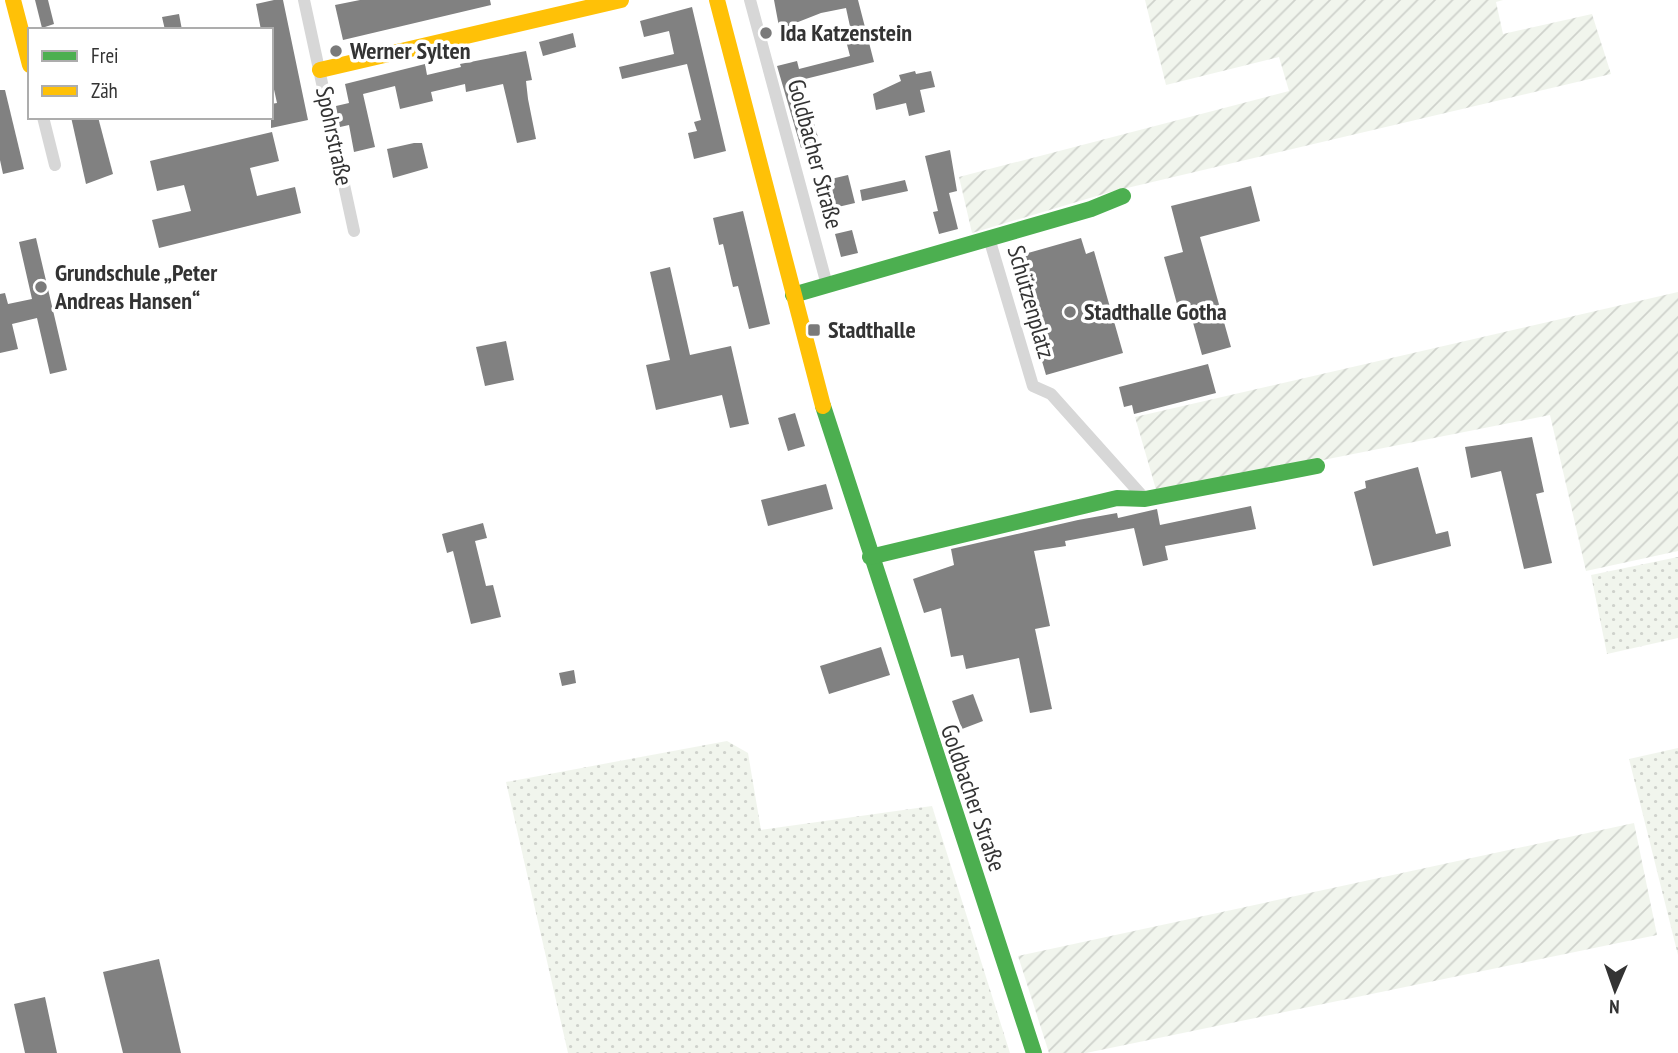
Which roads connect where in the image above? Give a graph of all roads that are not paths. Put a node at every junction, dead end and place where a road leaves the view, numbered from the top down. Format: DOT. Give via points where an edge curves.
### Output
graph roads {
  1 [pos="13,0"];
  2 [pos="304,0"];
  3 [pos="621,0"];
  4 [pos="717,0"];
  5 [pos="750,0"];
  6 [pos="28,57"];
  7 [pos="320,70"];
  8 [pos="44,119"];
  9 [pos="55,165"];
  10 [pos="1123,196"];
  11 [pos="354,231"];
  12 [pos="989,238"];
  13 [pos="827,285"];
  14 [pos="793,295"];
  15 [pos="1317,466"];
  16 [pos="1145,499"];
  17 [pos="870,557"];
  18 [pos="1034,1053"];
  1 -- 6 [label="street"];
  2 -- 7 [label="street, Spohrstraße"];
  3 -- 7 [label="street"];
  4 -- 14 [label="street, Goldbacher Straße"];
  5 -- 13 [label="street, Goldbacher Straße"];
  7 -- 11 [label="street, Spohrstraße"];
  8 -- 9 [label="street"];
  10 -- 12 [label="street"];
  12 -- 13 [label="street, Schützenplatz"];
  12 -- 16 [label="street, Schützenplatz" via="1032,386 1051,394"];
  13 -- 14 [label="street"];
  14 -- 17 [label="street, Goldbacher Straße" via="829,431"];
  15 -- 16 [label="street"];
  16 -- 17 [label="street" via="1117,498"];
  17 -- 18 [label="street, Goldbacher Straße"];
}
